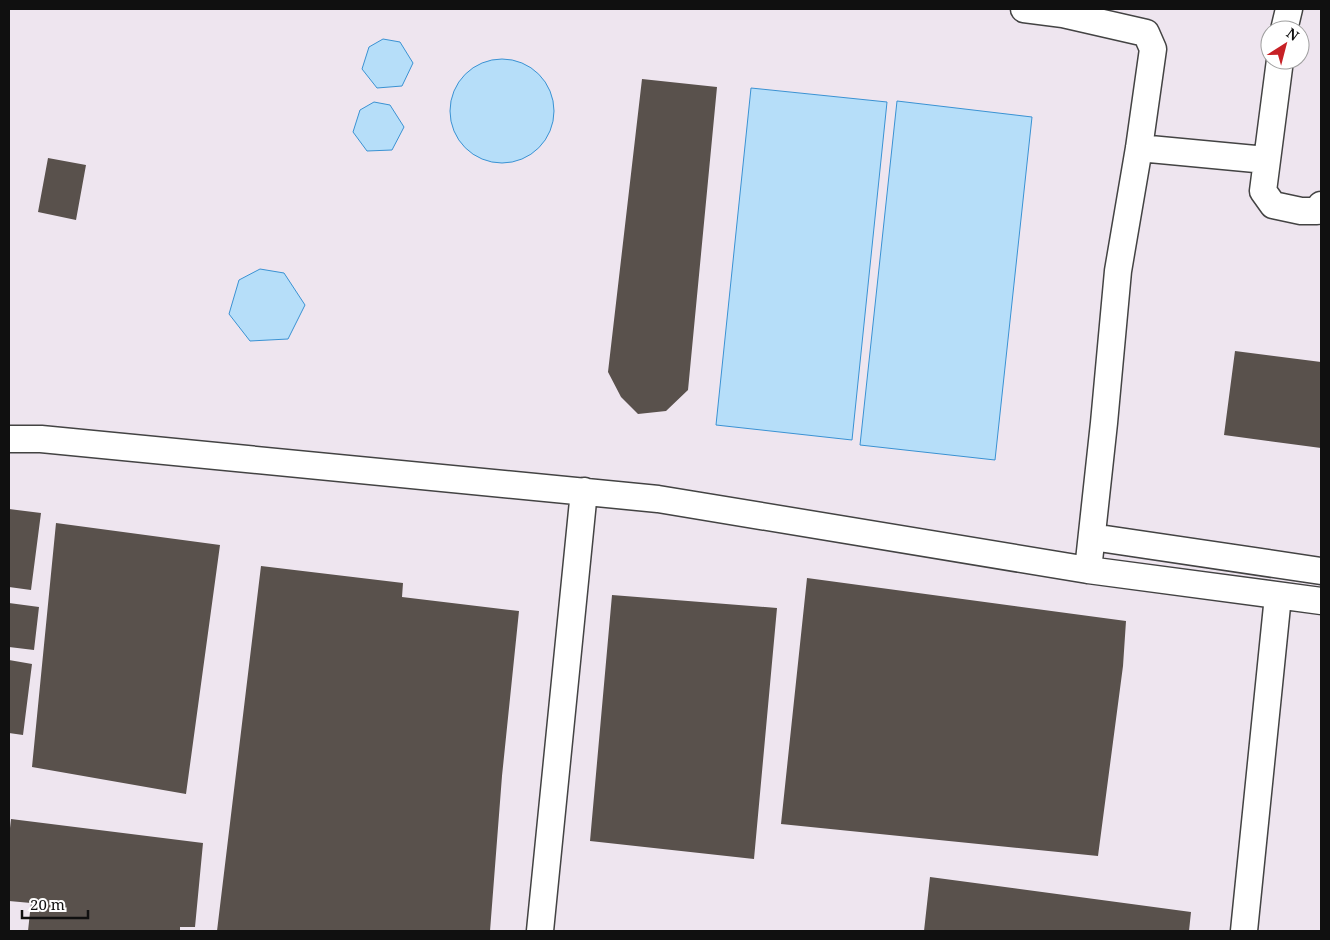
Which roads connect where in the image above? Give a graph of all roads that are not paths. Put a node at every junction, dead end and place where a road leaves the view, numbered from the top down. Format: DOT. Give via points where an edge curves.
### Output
graph roads {
  1 [pos="1024,9"];
  2 [pos="1279,70"];
  3 [pos="1139,148"];
  4 [pos="1266,160"];
  5 [pos="1321,205"];
  6 [pos="9,440"];
  7 [pos="584,492"];
  8 [pos="1092,537"];
  9 [pos="1088,570"];
  10 [pos="1321,571"];
  11 [pos="1278,596"];
  12 [pos="1321,601"];
  13 [pos="540,931"];
  14 [pos="1244,931"];
  1 -- 3 [label="lane" via="1063,14 1146,33 1153,49"];
  2 -- 4 [label="lane"];
  3 -- 4 [label="lane"];
  3 -- 8 [label="lane" via="1118,271"];
  4 -- 5 [label="lane" via="1263,191 1273,205 1302,211 1318,211"];
  6 -- 7 [label="lane" via="50,440"];
  7 -- 9 [label="lane" via="658,499"];
  7 -- 13 [label="lane"];
  8 -- 9 [label="lane"];
  8 -- 10 [label="lane"];
  9 -- 11 [label="lane"];
  11 -- 12 [label="lane"];
  11 -- 14 [label="lane"];
}
